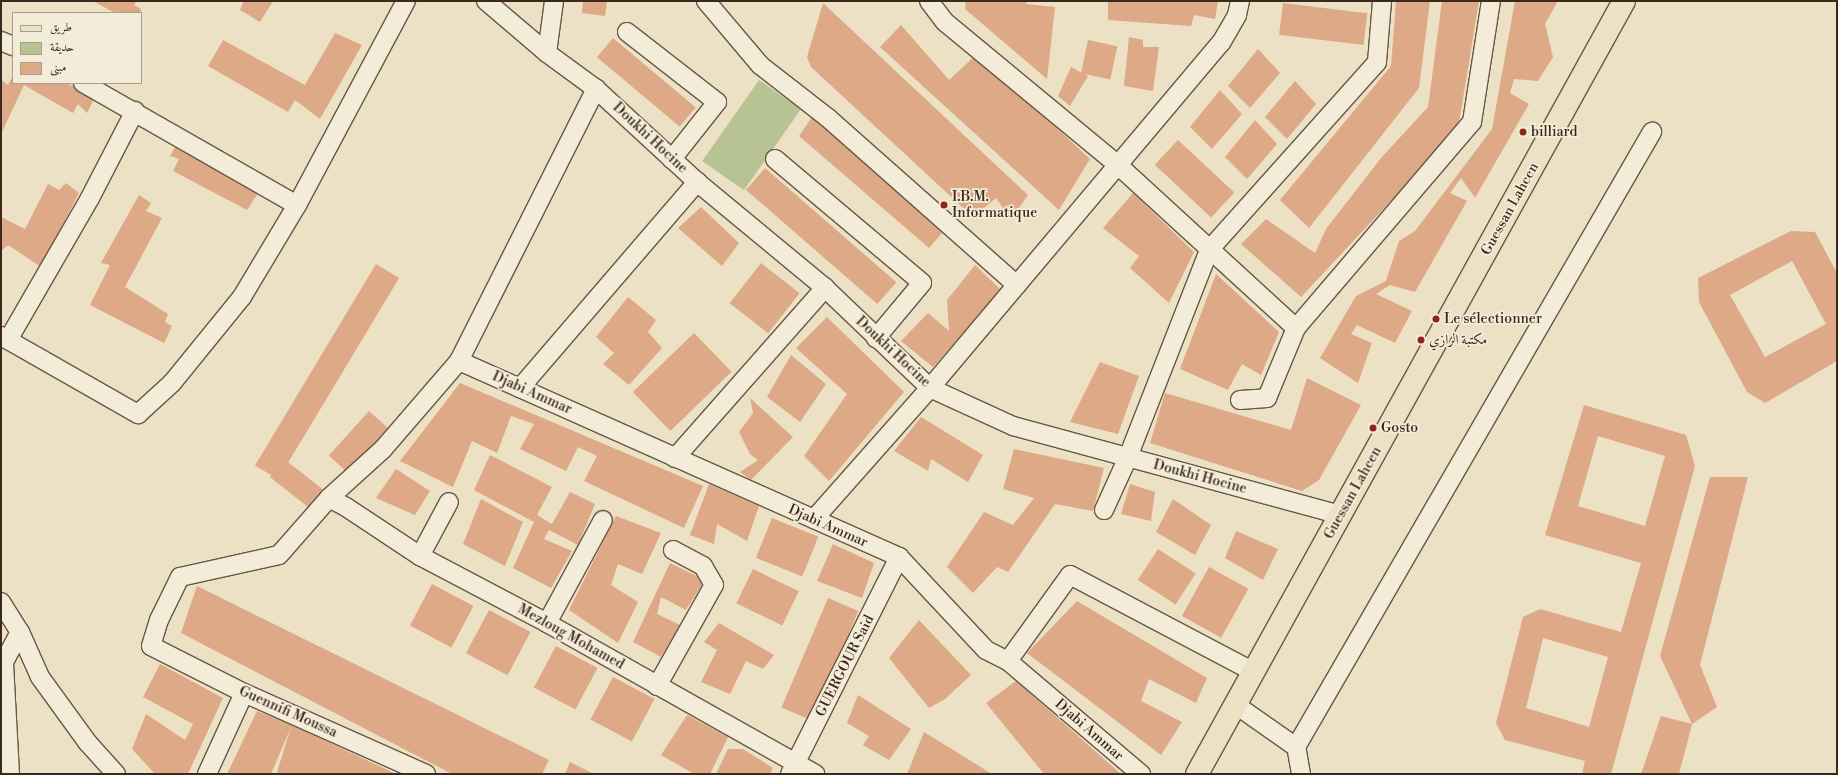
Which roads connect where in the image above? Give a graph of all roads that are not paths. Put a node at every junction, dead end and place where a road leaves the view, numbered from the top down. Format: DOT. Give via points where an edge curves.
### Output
graph roads {
  1 [pos="406,1"];
  2 [pos="486,1"];
  3 [pos="554,1"];
  4 [pos="706,1"];
  5 [pos="929,1"];
  6 [pos="1240,1"];
  7 [pos="1382,1"];
  8 [pos="1491,1"];
  9 [pos="1624,1"];
  10 [pos="626,32"];
  11 [pos="1,41"];
  12 [pos="12,46"];
  13 [pos="547,53"];
  14 [pos="85,84"];
  15 [pos="596,89"];
  16 [pos="135,111"];
  17 [pos="1652,132"];
  18 [pos="672,159"];
  19 [pos="775,159"];
  20 [pos="1119,166"];
  21 [pos="697,182"];
  22 [pos="297,205"];
  23 [pos="1209,250"];
  24 [pos="1017,285"];
  25 [pos="826,288"];
  26 [pos="1296,328"];
  27 [pos="5,338"];
  28 [pos="876,338"];
  29 [pos="459,360"];
  30 [pos="520,388"];
  31 [pos="930,388"];
  32 [pos="1240,400"];
  33 [pos="1128,457"];
  34 [pos="675,458"];
  35 [pos="329,498"];
  36 [pos="449,502"];
  37 [pos="1104,510"];
  38 [pos="1341,515"];
  39 [pos="814,519"];
  40 [pos="603,520"];
  41 [pos="673,550"];
  42 [pos="420,556"];
  43 [pos="899,558"];
  44 [pos="1,602"];
  45 [pos="547,623"];
  46 [pos="20,632"];
  47 [pos="1008,660"];
  48 [pos="1254,672"];
  49 [pos="657,686"];
  50 [pos="244,693"];
  51 [pos="1236,705"];
  52 [pos="1296,747"];
  53 [pos="793,769"];
  54 [pos="10,774"];
  55 [pos="116,774"];
  56 [pos="207,774"];
  57 [pos="426,774"];
  58 [pos="815,774"];
  59 [pos="1141,774"];
  60 [pos="1197,774"];
  61 [pos="1301,774"];
  1 -- 22 [label="street"];
  2 -- 13 [label="street, Doukhi Hocine"];
  3 -- 13 [label="street"];
  4 -- 24 [label="street" via="760,65 828,118"];
  5 -- 20 [label="street" via="945,22"];
  6 -- 20 [label="street" via="1237,15 1221,42"];
  7 -- 23 [label="street" via="1377,62"];
  8 -- 26 [label="street" via="1472,122"];
  9 -- 38 [label="main road, Guessan Lahcen"];
  10 -- 18 [label="street" via="717,102"];
  11 -- 12 [label="street"];
  13 -- 15 [label="street, Doukhi Hocine"];
  14 -- 16 [label="street"];
  15 -- 18 [label="street, Doukhi Hocine"];
  15 -- 29 [label="street"];
  16 -- 22 [label="street"];
  16 -- 27 [label="street" via="90,198"];
  17 -- 52 [label="street"];
  18 -- 21 [label="street, Doukhi Hocine"];
  19 -- 28 [label="street" via="922,283"];
  20 -- 23 [label="street"];
  20 -- 24 [label="street"];
  21 -- 25 [label="street, Doukhi Hocine"];
  21 -- 30 [label="street"];
  22 -- 27 [label="street" via="242,297 172,383 138,414"];
  23 -- 26 [label="street"];
  23 -- 33 [label="street"];
  24 -- 31 [label="street"];
  25 -- 28 [label="street, Doukhi Hocine"];
  25 -- 34 [label="street"];
  26 -- 32 [label="street" via="1267,398"];
  28 -- 31 [label="street, Doukhi Hocine"];
  29 -- 30 [label="street, Djabi Ammar"];
  29 -- 35 [label="street" via="383,450"];
  30 -- 34 [label="street, Djabi Ammar"];
  31 -- 33 [label="street, Doukhi Hocine" via="1012,426"];
  31 -- 39 [label="street"];
  33 -- 37 [label="street"];
  33 -- 38 [label="street, Doukhi Hocine"];
  34 -- 39 [label="street, Djabi Ammar"];
  35 -- 42 [label="street, Mezloug Mohamed"];
  35 -- 50 [label="street, Guennifi Moussa" via="279,555 180,577 159,620 151,646"];
  36 -- 42 [label="street"];
  38 -- 48 [label="main road, Guessan Lahcen"];
  39 -- 43 [label="street, Djabi Ammar"];
  40 -- 45 [label="street"];
  41 -- 49 [label="street" via="703,566 714,585"];
  42 -- 45 [label="street, Mezloug Mohamed"];
  43 -- 47 [label="street, Djabi Ammar" via="986,650"];
  43 -- 53 [label="street, GUERGOUR Said"];
  44 -- 46 [label="street"];
  45 -- 49 [label="street, Mezloug Mohamed"];
  46 -- 54 [label="street" via="4,662"];
  46 -- 55 [label="street" via="40,677 88,743"];
  47 -- 48 [label="street" via="1070,575"];
  47 -- 59 [label="street, Djabi Ammar"];
  48 -- 51 [label="main road, Guessan Lahcen"];
  49 -- 53 [label="street, Mezloug Mohamed"];
  50 -- 56 [label="street"];
  50 -- 57 [label="street, Guennifi Moussa"];
  51 -- 52 [label="street"];
  51 -- 60 [label="main road, Guessan Lahcen"];
  52 -- 61 [label="street"];
  53 -- 58 [label="street, Mezloug Mohamed"];
}
